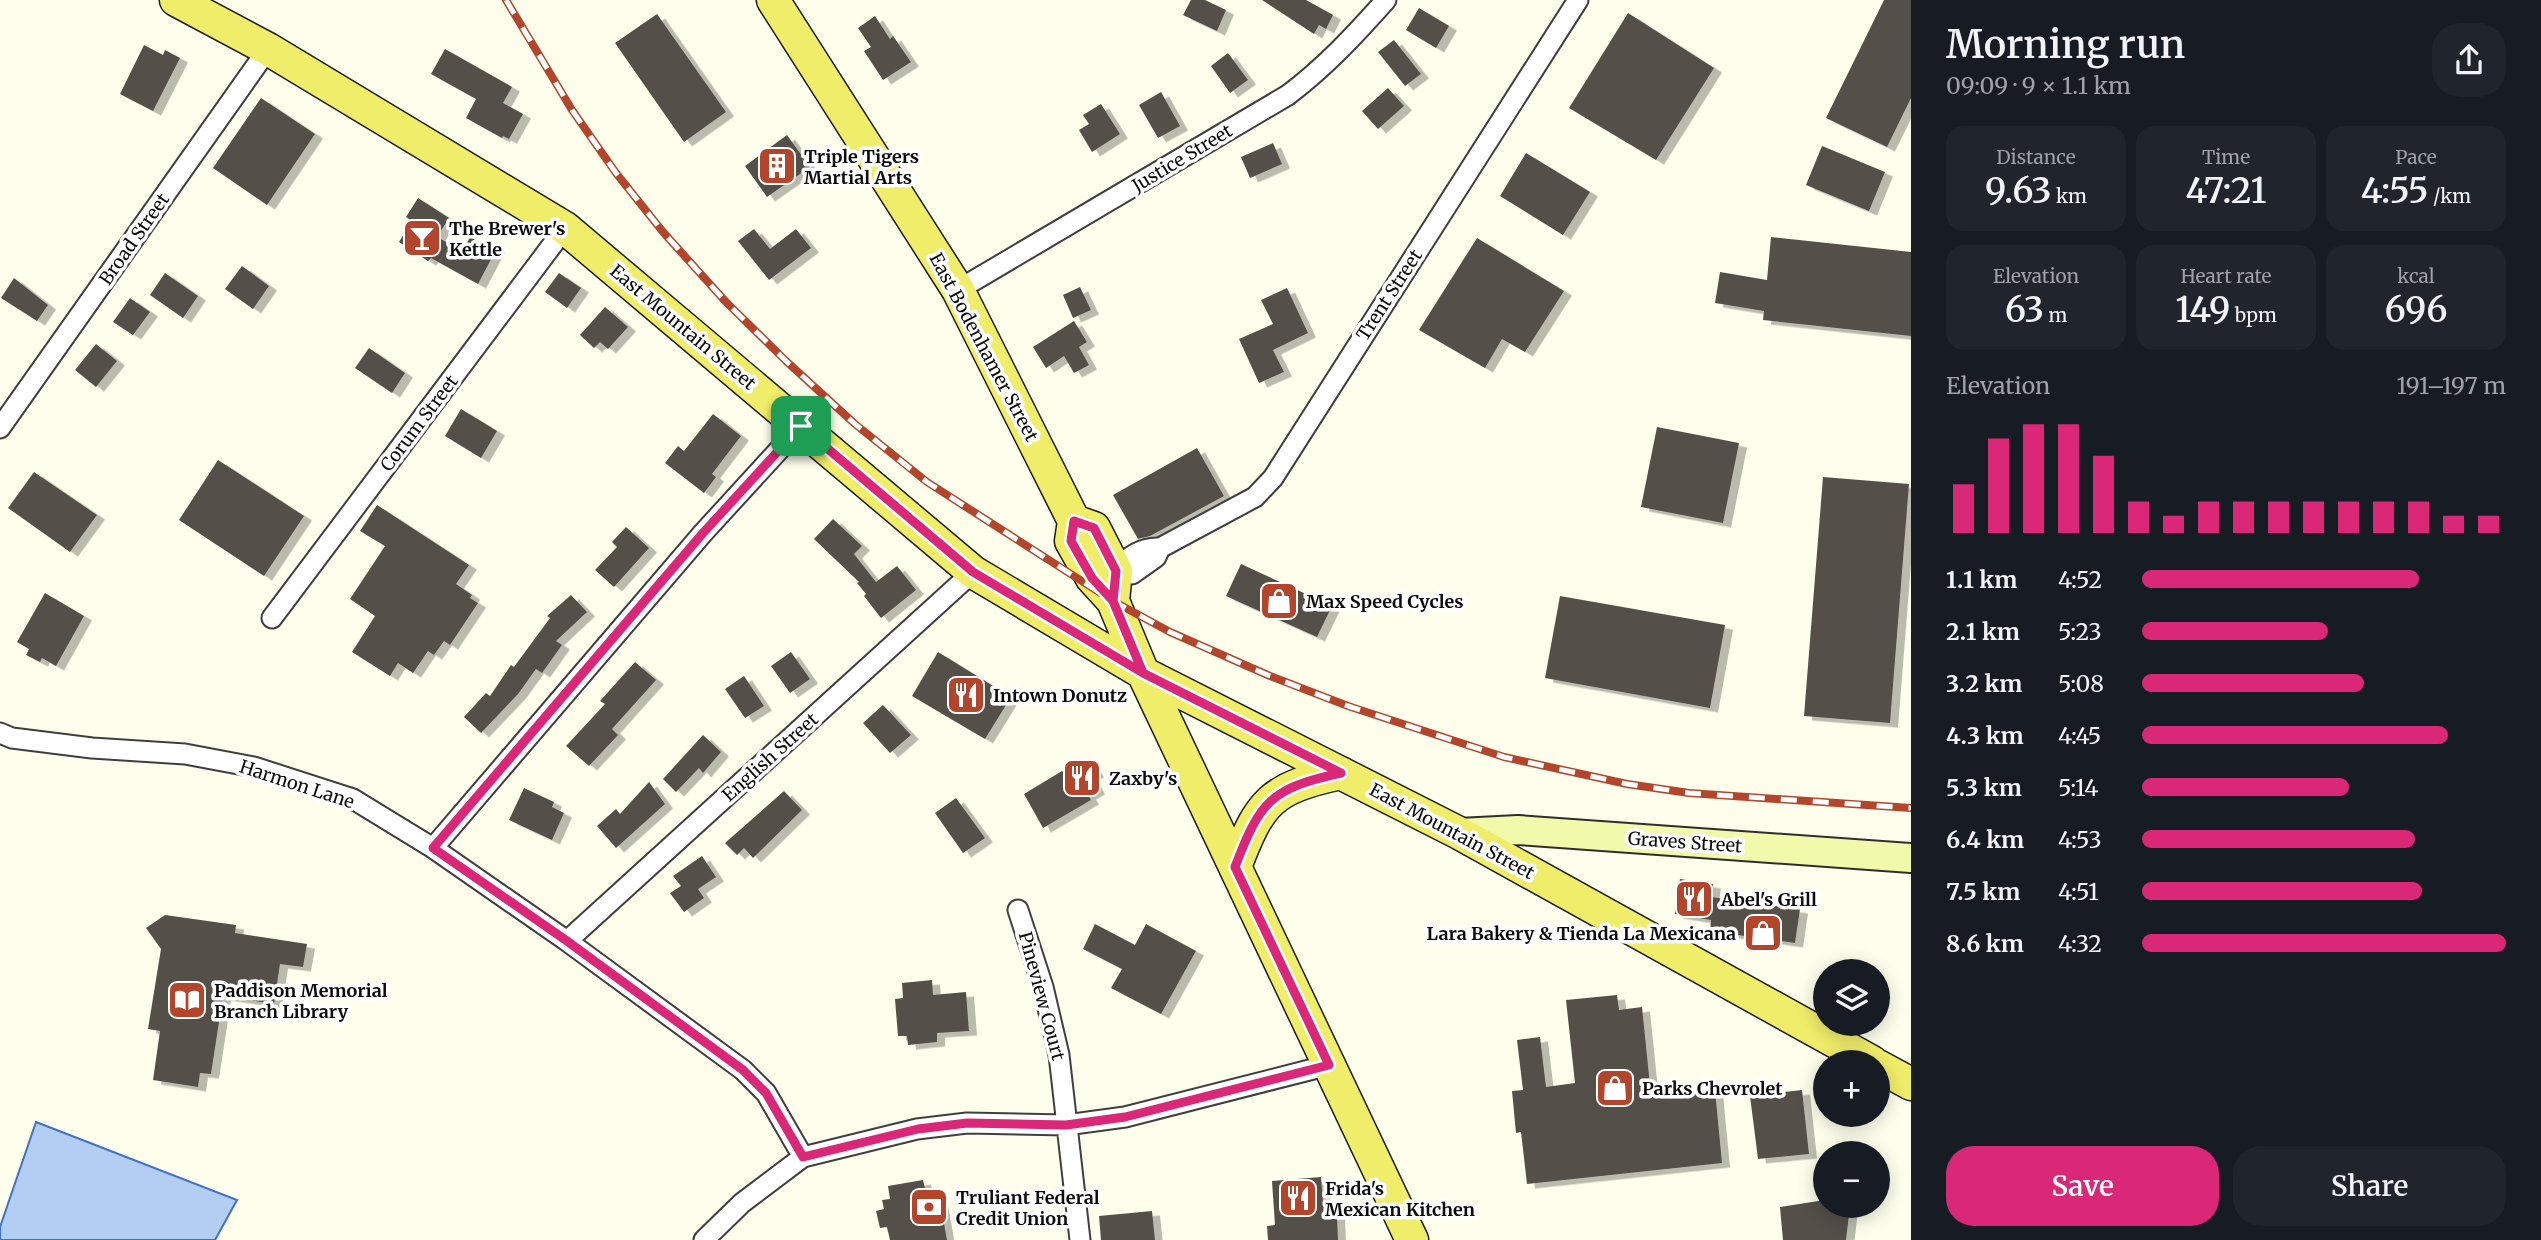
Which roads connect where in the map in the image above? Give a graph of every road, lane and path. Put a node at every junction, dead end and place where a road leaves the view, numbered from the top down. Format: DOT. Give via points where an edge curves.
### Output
graph roads {
  1 [pos="176,0"];
  2 [pos="773,0"];
  3 [pos="1385,0"];
  4 [pos="1578,0"];
  5 [pos="268,49"];
  6 [pos="565,228"];
  7 [pos="958,290"];
  8 [pos="801,426"];
  9 [pos="0,429"];
  10 [pos="973,572"];
  11 [pos="1114,586"];
  12 [pos="272,618"];
  13 [pos="1143,673"];
  14 [pos="0,733"];
  15 [pos="1341,773"];
  16 [pos="1459,833"];
  17 [pos="433,848"];
  18 [pos="1911,858"];
  19 [pos="1235,867"];
  20 [pos="1018,910"];
  21 [pos="567,941"];
  22 [pos="1849,1050"];
  23 [pos="1329,1065"];
  24 [pos="1890,1073"];
  25 [pos="1911,1084"];
  26 [pos="1066,1125"];
  27 [pos="803,1157"];
  28 [pos="704,1240"];
  29 [pos="1080,1240"];
  30 [pos="1412,1240"];
  1 -- 5 [label="main road, East Mountain Street"];
  2 -- 7 [label="main road, East Bodenhamer Street"];
  3 -- 7 [label="street, Justice Street" via="1347,45 1288,95"];
  4 -- 11 [label="street, Trent Street" via="1273,478 1255,496 1160,548 1156,558"];
  5 -- 6 [label="main road, East Mountain Street"];
  5 -- 9 [label="street, Broad Street"];
  6 -- 8 [label="main road, East Mountain Street"];
  6 -- 12 [label="street, Corum Street"];
  7 -- 11 [label="main road, East Bodenhamer Street" via="1074,521 1071,541 1092,578"];
  8 -- 10 [label="main road, East Mountain Street"];
  8 -- 17 [label="street" via="703,533"];
  10 -- 13 [label="main road, East Mountain Street"];
  10 -- 21 [label="street, English Street"];
  11 -- 13 [label="main road, East Bodenhamer Street"];
  13 -- 15 [label="main road, East Mountain Street"];
  13 -- 19 [label="main road, East Bodenhamer Street"];
  14 -- 17 [label="street, Harmon Lane" via="92,748 185,754 254,767 353,799"];
  15 -- 16 [label="main road, East Mountain Street"];
  15 -- 19 [label="main road" via="1310,780 1274,798 1251,827"];
  16 -- 18 [label="street, Graves Street" via="1518,830"];
  16 -- 22 [label="main road, East Mountain Street"];
  17 -- 21 [label="street, Harmon Lane"];
  19 -- 23 [label="main road, East Bodenhamer Street"];
  20 -- 26 [label="street, Pineview Court" via="1059,1055"];
  21 -- 27 [label="street, Harmon Lane" via="743,1070 766,1093"];
  23 -- 26 [label="street" via="1125,1117"];
  23 -- 30 [label="main road, East Bodenhamer Street"];
  24 -- 25 [label="main road"];
  26 -- 27 [label="street" via="967,1123 918,1129"];
  26 -- 29 [label="street, Pineview Court"];
  27 -- 28 [label="street" via="742,1203"];
}
